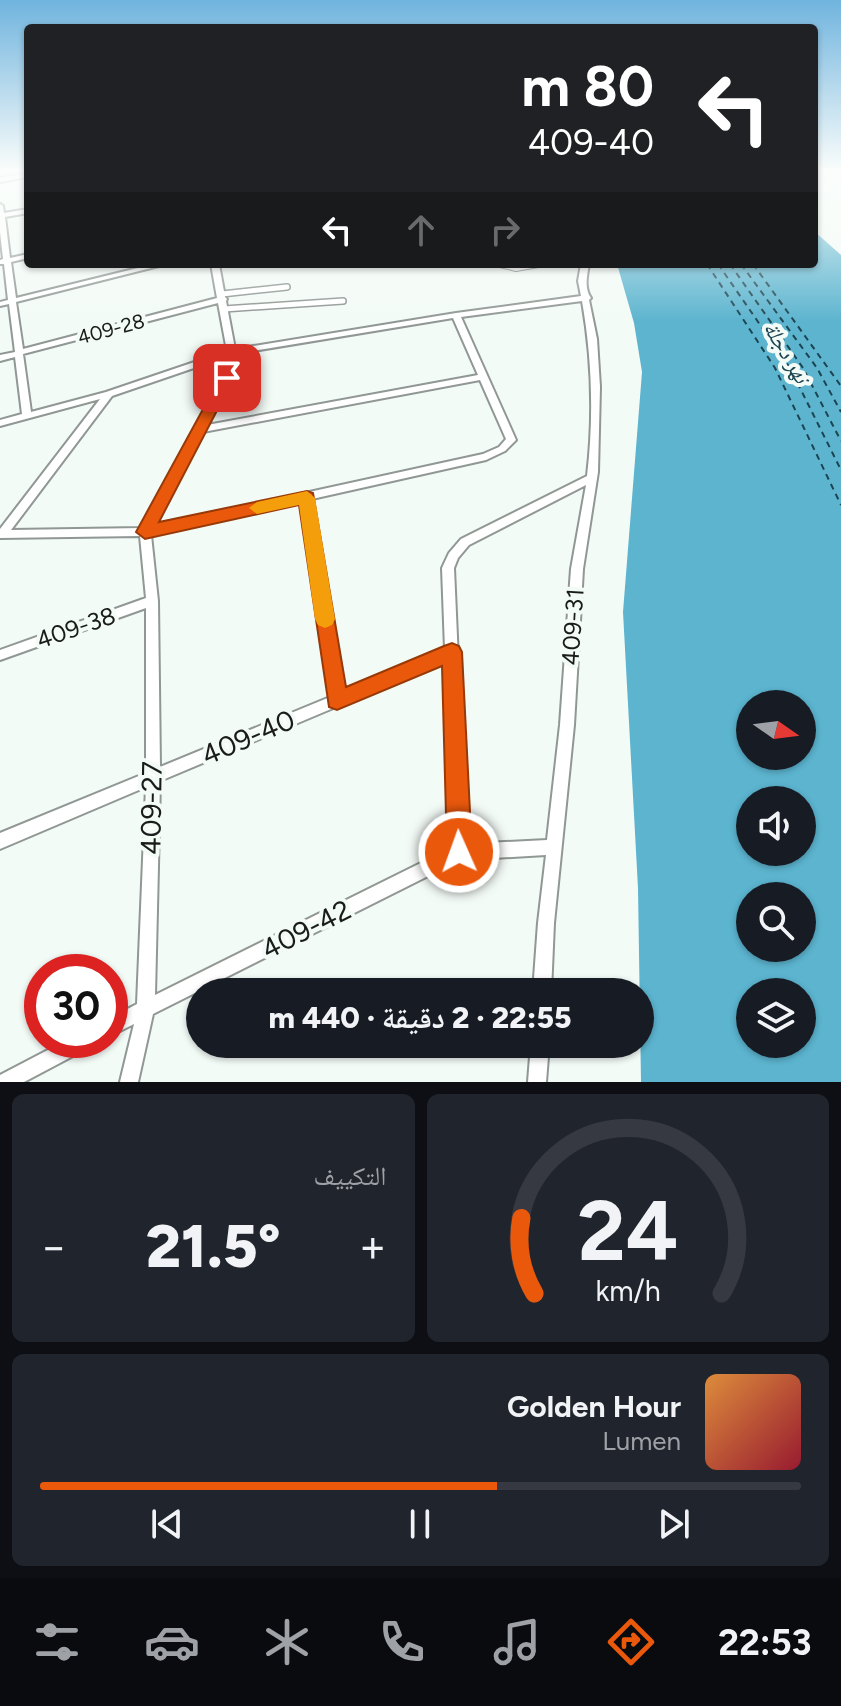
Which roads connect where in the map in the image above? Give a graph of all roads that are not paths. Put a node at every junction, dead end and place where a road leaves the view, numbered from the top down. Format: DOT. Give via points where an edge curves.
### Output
graph roads {
  1 [pos="1,221"];
  2 [pos="24,257"];
  3 [pos="3,262"];
  4 [pos="141,268"];
  5 [pos="216,268"];
  6 [pos="584,268"];
  7 [pos="287,287"];
  8 [pos="587,298"];
  9 [pos="12,301"];
  10 [pos="223,301"];
  11 [pos="343,301"];
  12 [pos="0,304"];
  13 [pos="456,315"];
  14 [pos="231,352"];
  15 [pos="19,353"];
  16 [pos="0,358"];
  17 [pos="483,377"];
  18 [pos="109,394"];
  19 [pos="27,416"];
  20 [pos="0,423"];
  21 [pos="201,429"];
  22 [pos="591,478"];
  23 [pos="307,498"];
  24 [pos="145,532"];
  25 [pos="1,534"];
  26 [pos="152,601"];
  27 [pos="452,652"];
  28 [pos="0,655"];
  29 [pos="337,700"];
  30 [pos="153,777"];
  31 [pos="0,841"];
  32 [pos="554,847"];
  33 [pos="459,852"];
  34 [pos="543,978"];
  35 [pos="146,1009"];
  36 [pos="128,1018"];
  37 [pos="51,1058"];
  38 [pos="539,1058"];
  39 [pos="5,1082"];
  40 [pos="129,1082"];
  41 [pos="537,1082"];
  1 -- 3 [label="street"];
  2 -- 3 [label="street"];
  3 -- 9 [label="street"];
  4 -- 9 [label="street"];
  5 -- 10 [label="street"];
  6 -- 8 [label="street, 409-31"];
  7 -- 10 [label="lane"];
  8 -- 13 [label="street"];
  8 -- 22 [label="street, 409-31" via="596,387"];
  9 -- 12 [label="street"];
  9 -- 15 [label="street"];
  10 -- 11 [label="lane"];
  10 -- 14 [label="street"];
  10 -- 15 [label="street, 409-28"];
  13 -- 14 [label="street"];
  13 -- 17 [label="street"];
  14 -- 18 [label="street"];
  14 -- 21 [label="street" via="227,378"];
  15 -- 16 [label="street, 409-28"];
  15 -- 19 [label="street"];
  17 -- 21 [label="street"];
  17 -- 23 [label="street" via="511,440 502,449"];
  18 -- 19 [label="street"];
  18 -- 25 [label="street"];
  19 -- 20 [label="street"];
  21 -- 24 [label="street"];
  22 -- 27 [label="street" via="465,542 453,556 448,568"];
  22 -- 32 [label="street, 409-31" via="577,569"];
  23 -- 24 [label="street"];
  23 -- 29 [label="street"];
  24 -- 25 [label="street"];
  24 -- 26 [label="street, 409-27"];
  26 -- 28 [label="street, 409-38"];
  26 -- 30 [label="street, 409-27"];
  27 -- 29 [label="street, 409-40"];
  27 -- 33 [label="street"];
  29 -- 30 [label="street, 409-40"];
  30 -- 31 [label="street, 409-40"];
  30 -- 35 [label="street, 409-27"];
  32 -- 33 [label="street"];
  32 -- 34 [label="street, 409-31"];
  33 -- 35 [label="street, 409-42"];
  35 -- 36 [label="street, 409-42"];
  35 -- 40 [label="street, 409-27"];
  37 -- 39 [label="street"];
  38 -- 41 [label="street"];
}
